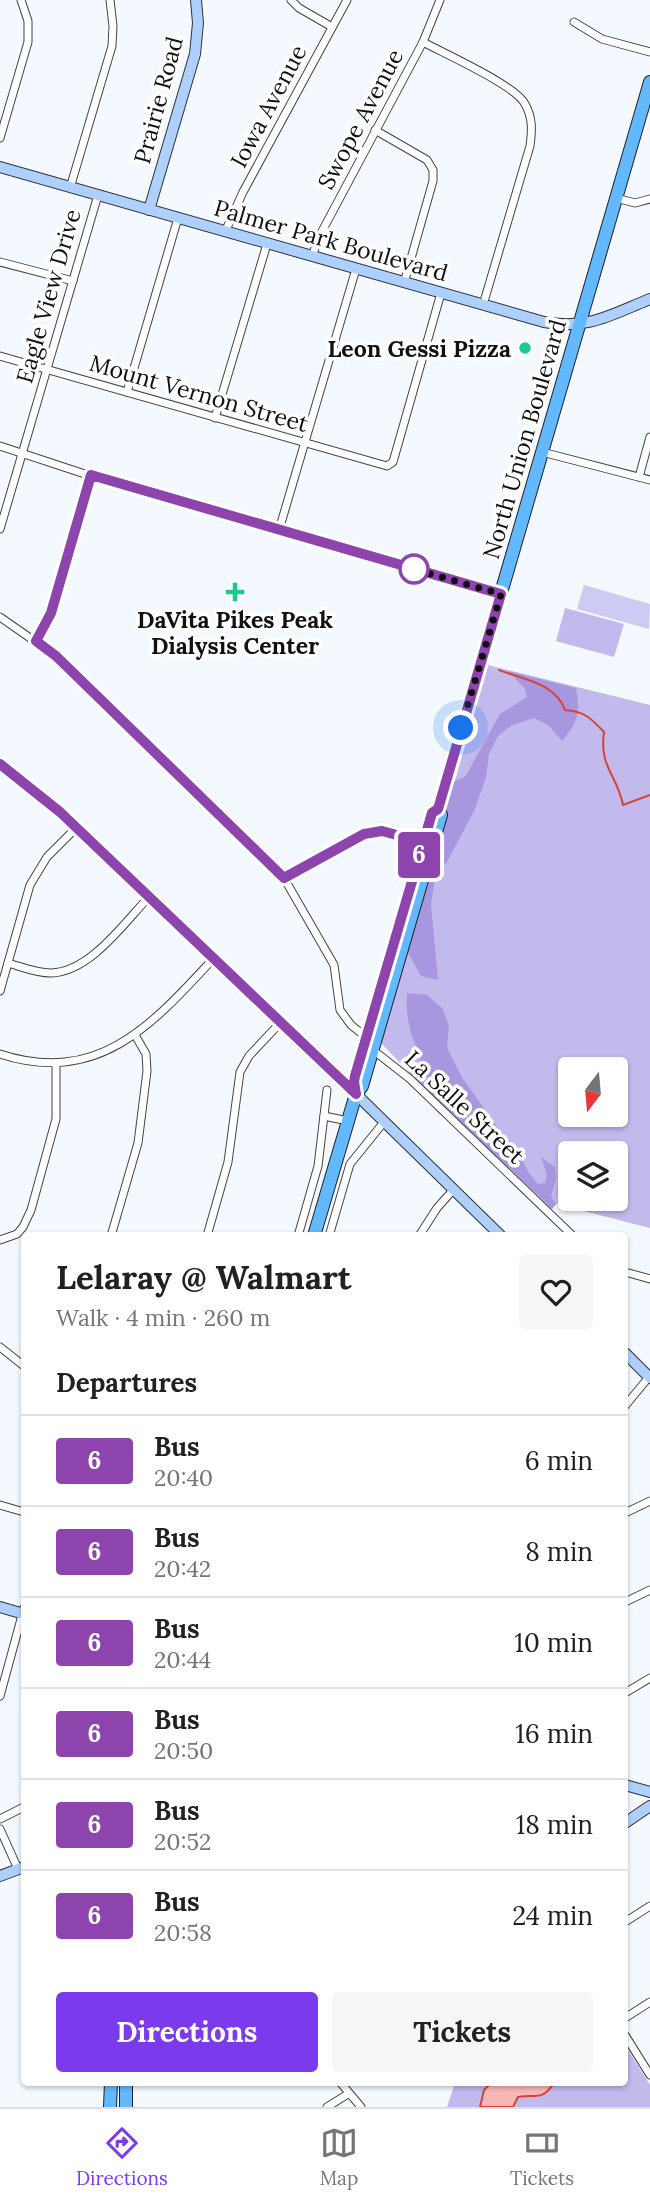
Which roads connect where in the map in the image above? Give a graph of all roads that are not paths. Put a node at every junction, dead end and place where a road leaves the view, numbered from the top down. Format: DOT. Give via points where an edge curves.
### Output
graph roads {
  1 [pos="21,0"];
  2 [pos="110,0"];
  3 [pos="196,0"];
  4 [pos="291,0"];
  5 [pos="347,0"];
  6 [pos="440,0"];
  7 [pos="574,22"];
  8 [pos="332,27"];
  9 [pos="423,42"];
  10 [pos="650,52"];
  11 [pos="650,82"];
  12 [pos="375,130"];
  13 [pos="0,138"];
  14 [pos="0,167"];
  15 [pos="70,187"];
  16 [pos="98,195"];
  17 [pos="616,198"];
  18 [pos="650,199"];
  19 [pos="149,210"];
  20 [pos="178,218"];
  21 [pos="225,232"];
  22 [pos="267,244"];
  23 [pos="312,256"];
  24 [pos="0,262"];
  25 [pos="356,269"];
  26 [pos="73,281"];
  27 [pos="404,283"];
  28 [pos="441,293"];
  29 [pos="650,299"];
  30 [pos="483,305"];
  31 [pos="579,325"];
  32 [pos="0,356"];
  33 [pos="47,370"];
  34 [pos="127,392"];
  35 [pos="215,418"];
  36 [pos="650,438"];
  37 [pos="304,443"];
  38 [pos="0,446"];
  39 [pos="542,452"];
  40 [pos="22,454"];
  41 [pos="91,475"];
  42 [pos="639,477"];
  43 [pos="650,480"];
  44 [pos="0,529"];
  45 [pos="279,530"];
  46 [pos="501,594"];
  47 [pos="0,617"];
  48 [pos="36,641"];
  49 [pos="0,764"];
  50 [pos="76,828"];
  51 [pos="428,844"];
  52 [pos="284,878"];
  53 [pos="149,897"];
  54 [pos="213,959"];
  55 [pos="8,963"];
  56 [pos="0,990"];
  57 [pos="280,1023"];
  58 [pos="135,1035"];
  59 [pos="366,1037"];
  60 [pos="373,1050"];
  61 [pos="0,1054"];
  62 [pos="56,1064"];
  63 [pos="327,1090"];
  64 [pos="356,1094"];
  65 [pos="324,1116"];
  66 [pos="348,1121"];
  67 [pos="384,1122"];
  68 [pos="454,1189"];
  69 [pos="112,1232"];
  70 [pos="208,1232"];
  71 [pos="299,1232"];
  72 [pos="315,1232"];
  73 [pos="330,1232"];
  74 [pos="422,1232"];
  75 [pos="497,1232"];
  76 [pos="569,1232"];
  77 [pos="0,1240"];
  78 [pos="628,1273"];
  79 [pos="650,1279"];
  80 [pos="0,1347"];
  81 [pos="628,1356"];
  82 [pos="21,1364"];
  83 [pos="650,1377"];
  84 [pos="628,1403"];
  85 [pos="650,1501"];
  86 [pos="0,1505"];
  87 [pos="21,1511"];
  88 [pos="628,1512"];
  89 [pos="650,1590"];
  90 [pos="628,1601"];
  91 [pos="0,1607"];
  92 [pos="21,1611"];
  93 [pos="21,1622"];
  94 [pos="650,1678"];
  95 [pos="628,1691"];
  96 [pos="0,1696"];
  97 [pos="628,1785"];
  98 [pos="650,1792"];
  99 [pos="650,1806"];
  100 [pos="21,1808"];
  101 [pos="0,1819"];
  102 [pos="628,1821"];
  103 [pos="0,1829"];
  104 [pos="21,1868"];
  105 [pos="0,1876"];
  106 [pos="650,1906"];
  107 [pos="628,1920"];
  108 [pos="650,2002"];
  109 [pos="628,2016"];
  110 [pos="628,2040"];
  111 [pos="650,2075"];
  112 [pos="111,2086"];
  113 [pos="127,2086"];
  114 [pos="343,2086"];
  115 [pos="348,2094"];
  116 [pos="110,2107"];
  117 [pos="126,2107"];
  118 [pos="327,2107"];
  119 [pos="361,2107"];
  1 -- 13 [label="street" via="28,42"];
  2 -- 15 [label="street, Eagle View Drive" via="112,46"];
  3 -- 19 [label="main road, Prairie Road" via="195,54"];
  4 -- 8 [label="street"];
  5 -- 8 [label="street, Iowa Avenue"];
  6 -- 9 [label="street, Swope Avenue"];
  7 -- 10 [label="street" via="603,39"];
  8 -- 21 [label="street, Iowa Avenue"];
  9 -- 12 [label="street, Swope Avenue"];
  9 -- 30 [label="street" via="520,96 531,120 530,146"];
  11 -- 17 [label="main road, North Union Boulevard"];
  12 -- 23 [label="street, Swope Avenue"];
  12 -- 27 [label="street" via="427,160 433,170"];
  14 -- 15 [label="main road, Palmer Park Boulevard"];
  15 -- 16 [label="main road, Palmer Park Boulevard"];
  16 -- 19 [label="main road, Palmer Park Boulevard"];
  16 -- 26 [label="street, Eagle View Drive"];
  17 -- 18 [label="street" via="635,203"];
  17 -- 31 [label="main road, North Union Boulevard"];
  19 -- 20 [label="main road, Palmer Park Boulevard"];
  20 -- 21 [label="main road, Palmer Park Boulevard"];
  20 -- 34 [label="street"];
  21 -- 22 [label="main road, Palmer Park Boulevard"];
  22 -- 23 [label="main road, Palmer Park Boulevard"];
  22 -- 35 [label="street"];
  23 -- 25 [label="main road, Palmer Park Boulevard"];
  24 -- 26 [label="street"];
  25 -- 27 [label="main road, Palmer Park Boulevard"];
  25 -- 37 [label="street"];
  26 -- 33 [label="street, Eagle View Drive"];
  27 -- 28 [label="main road, Palmer Park Boulevard"];
  28 -- 30 [label="main road, Palmer Park Boulevard"];
  28 -- 37 [label="street, Mount Vernon Street" via="393,462 387,466"];
  29 -- 31 [label="main road, Palmer Park Boulevard"];
  30 -- 31 [label="main road, Palmer Park Boulevard" via="544,322"];
  31 -- 39 [label="main road, North Union Boulevard"];
  32 -- 33 [label="street, Mount Vernon Street"];
  33 -- 34 [label="street, Mount Vernon Street"];
  33 -- 40 [label="street, Eagle View Drive"];
  34 -- 35 [label="street, Mount Vernon Street"];
  35 -- 37 [label="street, Mount Vernon Street"];
  36 -- 42 [label="street"];
  37 -- 45 [label="street"];
  38 -- 40 [label="street"];
  39 -- 42 [label="street"];
  39 -- 46 [label="main road, North Union Boulevard"];
  40 -- 41 [label="street"];
  40 -- 44 [label="street, Eagle View Drive"];
  41 -- 45 [label="street"];
  41 -- 48 [label="street" via="51,613"];
  42 -- 43 [label="street"];
  45 -- 46 [label="street"];
  46 -- 51 [label="main road, North Union Boulevard" via="438,809 432,813"];
  47 -- 48 [label="street"];
  48 -- 52 [label="street"];
  49 -- 50 [label="main road"];
  50 -- 53 [label="main road"];
  50 -- 55 [label="street" via="38,870"];
  51 -- 52 [label="street" via="385,831 364,834"];
  51 -- 59 [label="main road, North Union Boulevard"];
  51 -- 60 [label="main road, North Union Boulevard"];
  52 -- 59 [label="street" via="334,965 340,1010"];
  53 -- 54 [label="main road"];
  53 -- 55 [label="street" via="77,967 49,973"];
  54 -- 57 [label="main road"];
  54 -- 58 [label="street" via="166,1010"];
  55 -- 56 [label="street"];
  57 -- 64 [label="main road"];
  57 -- 70 [label="street" via="240,1072 228,1162"];
  58 -- 62 [label="street" via="106,1053"];
  58 -- 69 [label="street" via="146,1054 147,1071 138,1143"];
  59 -- 64 [label="main road, North Union Boulevard" via="354,1082"];
  60 -- 64 [label="main road, North Union Boulevard"];
  60 -- 76 [label="street, La Salle Street" via="410,1079"];
  61 -- 62 [label="street"];
  62 -- 77 [label="street" via="56,1119 31,1210 17,1234"];
  63 -- 65 [label="street"];
  64 -- 66 [label="main road, North Union Boulevard"];
  64 -- 67 [label="main road"];
  65 -- 66 [label="street"];
  65 -- 71 [label="street" via="318,1166"];
  66 -- 72 [label="main road, North Union Boulevard"];
  67 -- 68 [label="main road"];
  67 -- 73 [label="street" via="350,1164"];
  68 -- 74 [label="street"];
  68 -- 75 [label="main road"];
  78 -- 79 [label="street"];
  80 -- 82 [label="street"];
  81 -- 83 [label="main road"];
  83 -- 84 [label="street"];
  85 -- 88 [label="street"];
  86 -- 87 [label="street"];
  89 -- 90 [label="street"];
  91 -- 92 [label="main road"];
  93 -- 96 [label="street"];
  94 -- 95 [label="street"];
  97 -- 98 [label="main road"];
  99 -- 102 [label="main road"];
  100 -- 101 [label="street"];
  103 -- 104 [label="street"];
  104 -- 105 [label="main road"];
  106 -- 107 [label="street"];
  108 -- 109 [label="street"];
  110 -- 111 [label="street"];
  112 -- 116 [label="main road"];
  113 -- 117 [label="main road"];
  114 -- 115 [label="street"];
  115 -- 118 [label="street"];
  115 -- 119 [label="street"];
}
